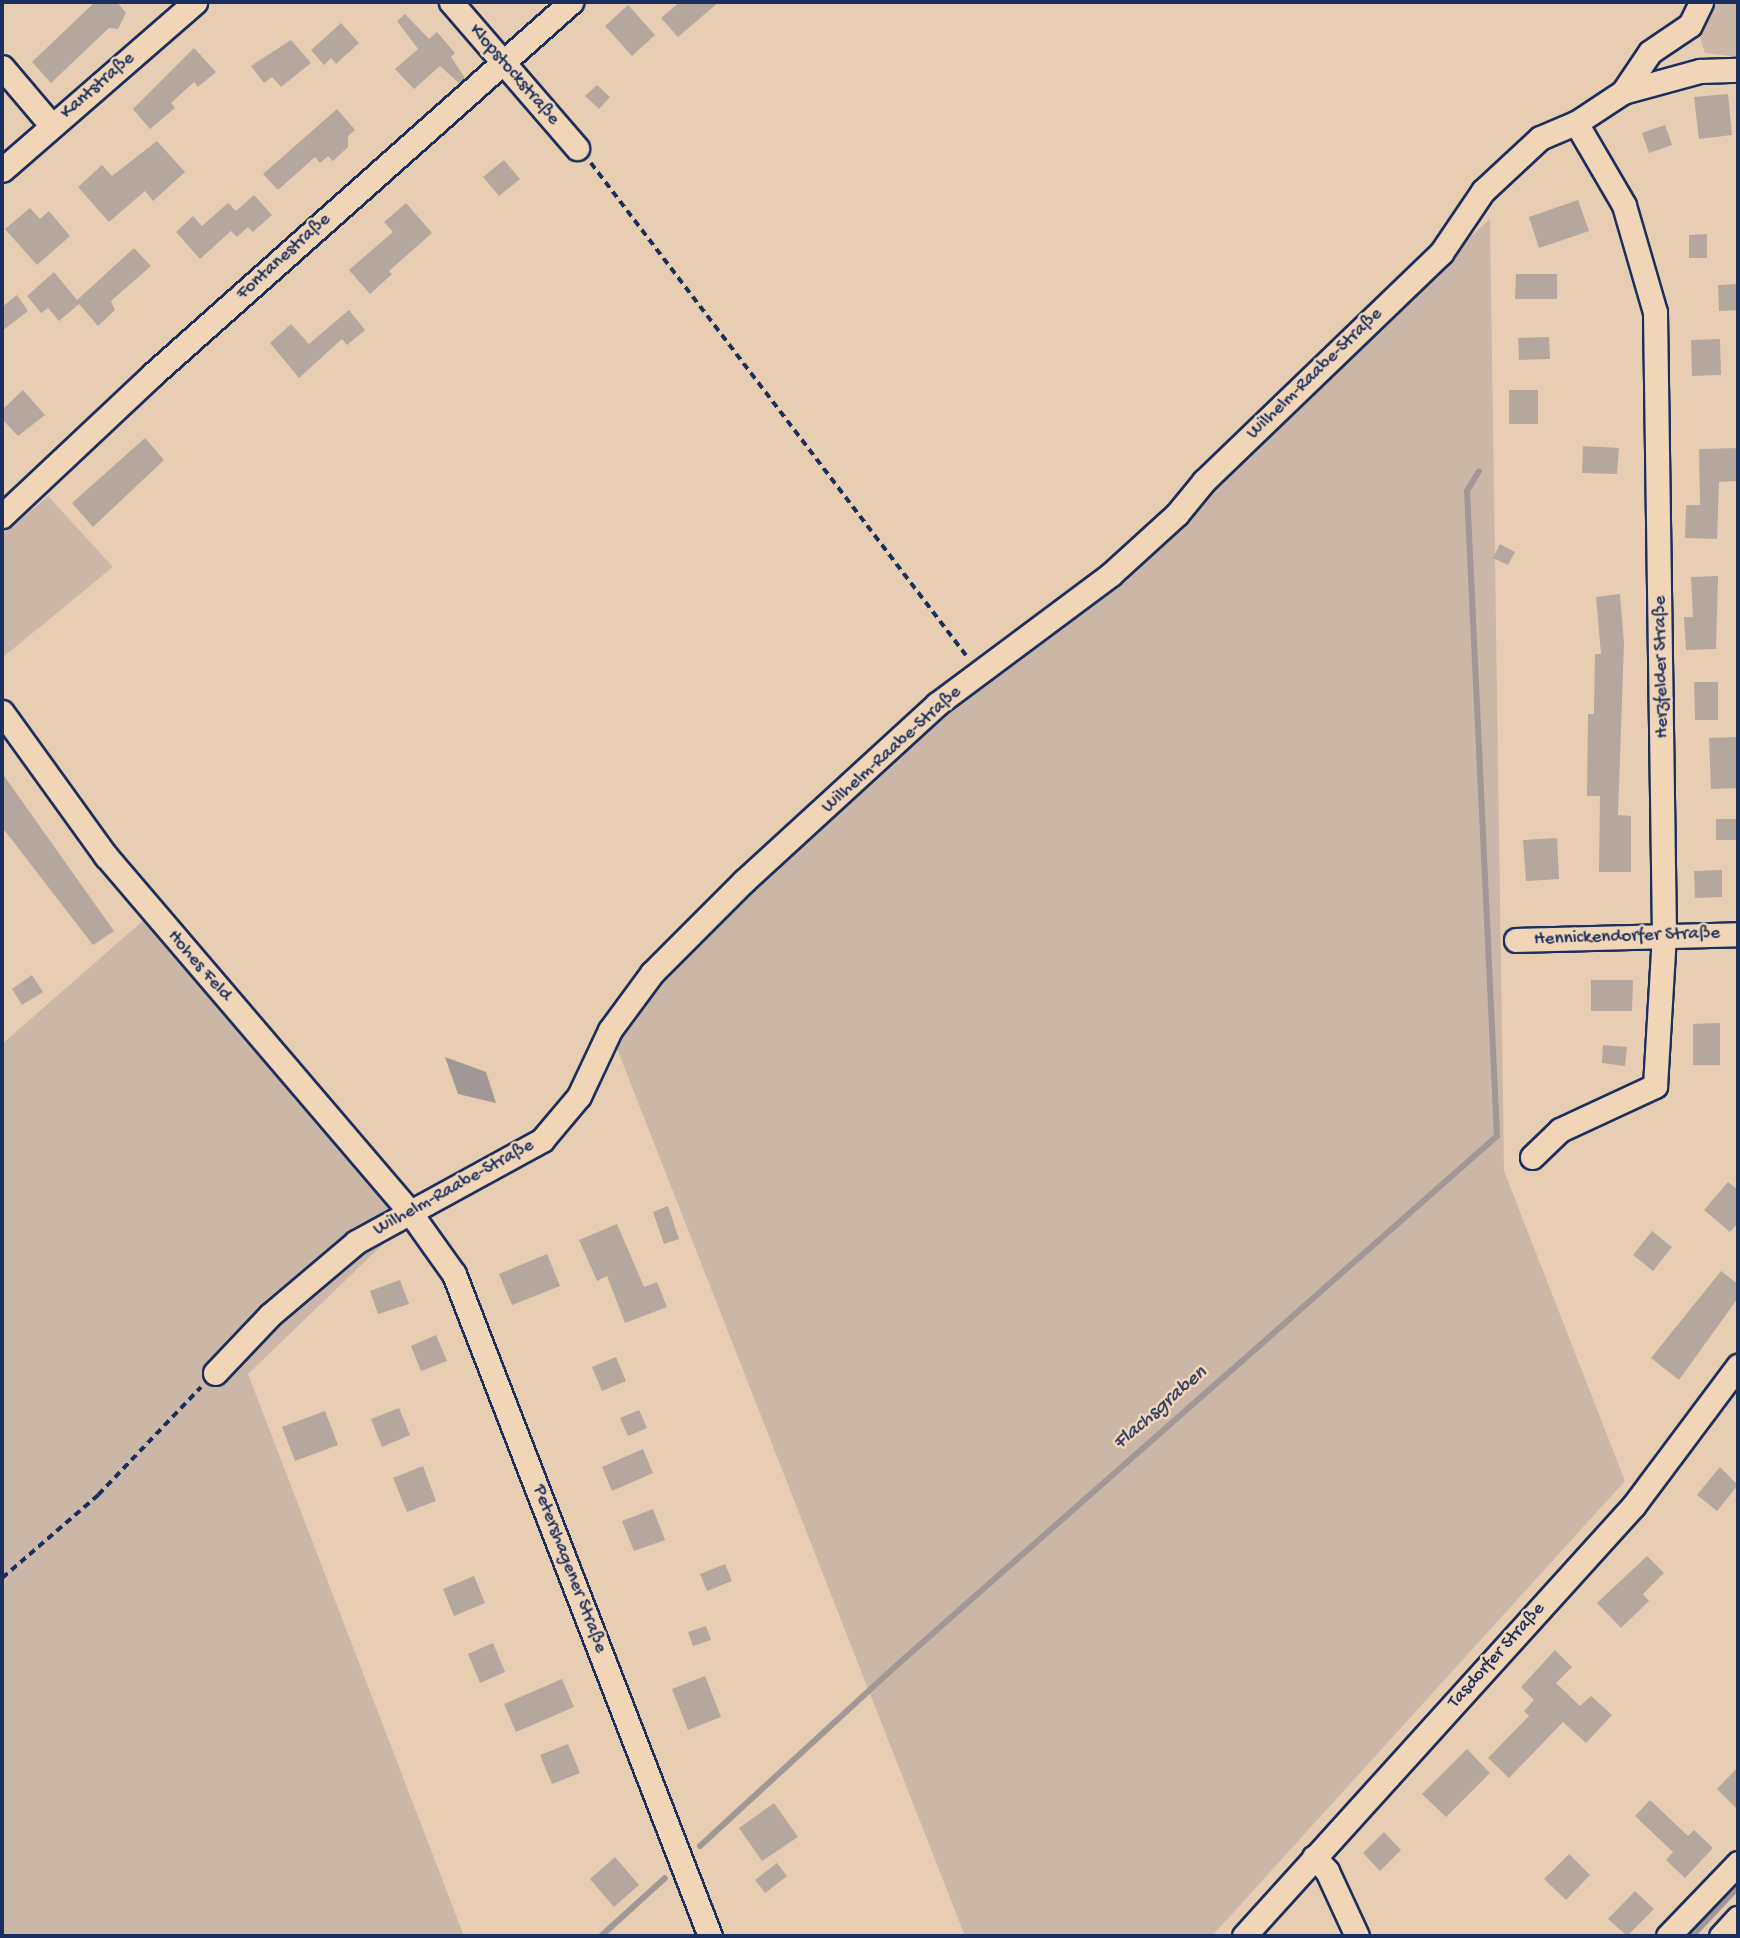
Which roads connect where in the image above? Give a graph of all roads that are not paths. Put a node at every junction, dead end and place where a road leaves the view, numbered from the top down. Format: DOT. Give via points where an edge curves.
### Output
graph roads {
  1 [pos="195,2"];
  2 [pos="451,2"];
  3 [pos="571,2"];
  4 [pos="1702,2"];
  5 [pos="503,62"];
  6 [pos="2,67"];
  7 [pos="1738,70"];
  8 [pos="1623,92"];
  9 [pos="1576,123"];
  10 [pos="52,126"];
  11 [pos="577,148"];
  12 [pos="2,170"];
  13 [pos="2,516"];
  14 [pos="2,712"];
  15 [pos="1664,934"];
  16 [pos="1738,934"];
  17 [pos="1516,940"];
  18 [pos="1532,1157"];
  19 [pos="409,1211"];
  20 [pos="1738,1366"];
  21 [pos="215,1373"];
  22 [pos="1314,1857"];
  23 [pos="1738,1863"];
  24 [pos="1738,1918"];
  25 [pos="710,1936"];
  26 [pos="1244,1936"];
  27 [pos="1357,1936"];
  28 [pos="1668,1936"];
  29 [pos="1721,1936"];
  1 -- 10 [label="street, Kantstraße"];
  2 -- 5 [label="street, Klopstockstraße"];
  3 -- 5 [label="street, Fontanestraße"];
  4 -- 8 [label="street" via="1690,25 1650,52"];
  5 -- 11 [label="street, Klopstockstraße"];
  5 -- 13 [label="street, Fontanestraße" via="153,374"];
  6 -- 10 [label="street"];
  7 -- 8 [label="street" via="1700,71"];
  8 -- 9 [label="street, Wilhelm-Raabe-Straße"];
  9 -- 15 [label="street, Herzfelder Straße" via="1624,205 1655,312"];
  9 -- 19 [label="street, Wilhelm-Raabe-Straße" via="1540,138 1483,191 1441,253 1204,481 1177,514 1110,575 937,704 744,881 652,972 610,1030 579,1096 542,1140"];
  10 -- 12 [label="street, Kantstraße"];
  14 -- 19 [label="street, Hohes Feld" via="106,856"];
  15 -- 16 [label="street, Hennickendorfer Straße"];
  15 -- 17 [label="street, Hennickendorfer Straße"];
  15 -- 18 [label="street, Herzfelder Straße" via="1655,1086 1560,1130"];
  19 -- 21 [label="street, Wilhelm-Raabe-Straße" via="331,1262 270,1315"];
  19 -- 25 [label="street, Petershagener Straße" via="454,1274 476,1323"];
  20 -- 22 [label="street, Tasdorfer Straße" via="1634,1505"];
  22 -- 26 [label="street, Tasdorfer Straße"];
  22 -- 27 [label="street" via="1327,1871"];
  23 -- 28 [label="street"];
  24 -- 29 [label="street"];
}
